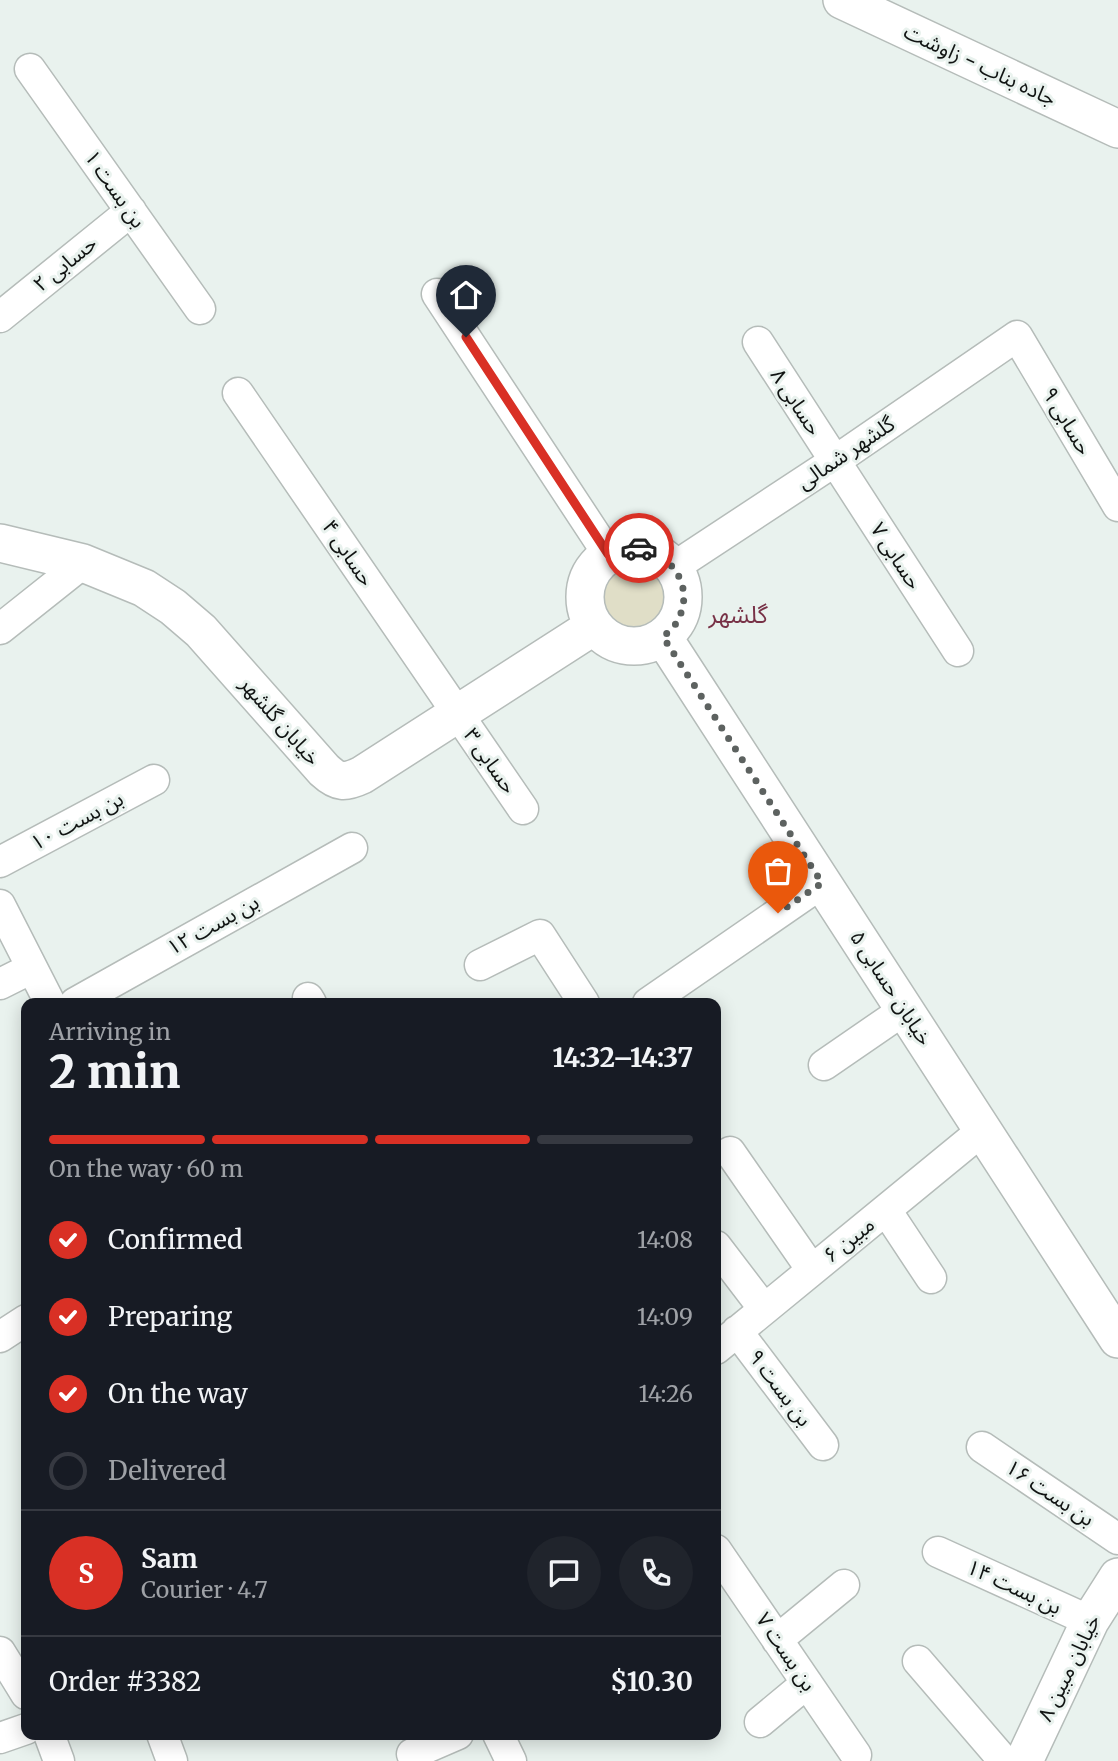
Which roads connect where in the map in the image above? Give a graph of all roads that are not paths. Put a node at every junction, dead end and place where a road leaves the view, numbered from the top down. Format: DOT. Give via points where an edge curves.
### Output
graph roads {
  1 [pos="842,0"];
  2 [pos="30,69"];
  3 [pos="1118,129"];
  4 [pos="131,211"];
  5 [pos="437,294"];
  6 [pos="200,309"];
  7 [pos="0,317"];
  8 [pos="1017,336"];
  9 [pos="758,342"];
  10 [pos="238,393"];
  11 [pos="835,461"];
  12 [pos="1118,506"];
  13 [pos="0,543"];
  14 [pos="608,554"];
  15 [pos="83,563"];
  16 [pos="674,567"];
  17 [pos="594,626"];
  18 [pos="0,629"];
  19 [pos="663,637"];
  20 [pos="958,651"];
  21 [pos="457,714"];
  22 [pos="154,780"];
  23 [pos="523,808"];
  24 [pos="352,848"];
  25 [pos="0,862"];
  26 [pos="822,883"];
  27 [pos="0,905"];
  28 [pos="480,965"];
  29 [pos="32,968"];
  30 [pos="0,984"];
  31 [pos="47,998"];
  32 [pos="84,998"];
  33 [pos="581,998"];
  34 [pos="655,998"];
  35 [pos="904,1010"];
  36 [pos="824,1065"];
  37 [pos="983,1130"];
  38 [pos="730,1152"];
  39 [pos="886,1210"];
  40 [pos="721,1253"];
  41 [pos="812,1270"];
  42 [pos="931,1278"];
  43 [pos="764,1310"];
  44 [pos="21,1323"];
  45 [pos="0,1337"];
  46 [pos="1118,1339"];
  47 [pos="726,1340"];
  48 [pos="823,1445"];
  49 [pos="982,1447"];
  50 [pos="1118,1539"];
  51 [pos="938,1552"];
  52 [pos="721,1557"];
  53 [pos="1118,1577"];
  54 [pos="844,1585"];
  55 [pos="1090,1621"];
  56 [pos="777,1640"];
  57 [pos="0,1652"];
  58 [pos="918,1661"];
  59 [pos="807,1683"];
  60 [pos="21,1686"];
  61 [pos="761,1722"];
  62 [pos="21,1731"];
  63 [pos="0,1738"];
  64 [pos="51,1740"];
  65 [pos="164,1740"];
  66 [pos="444,1740"];
  67 [pos="501,1740"];
  68 [pos="412,1754"];
  69 [pos="856,1755"];
  70 [pos="59,1761"];
  71 [pos="172,1761"];
  72 [pos="511,1761"];
  73 [pos="1004,1761"];
  74 [pos="1024,1761"];
  1 -- 3 [label="street, جاده بناب - زاوشت"];
  2 -- 4 [label="street, بن بست ۱"];
  4 -- 6 [label="street, بن بست ۱"];
  4 -- 7 [label="street, حسابی ۲"];
  5 -- 14 [label="street"];
  8 -- 11 [label="street, گلشهر شمالی"];
  8 -- 12 [label="street, حسابی ۹"];
  9 -- 11 [label="street, حسابی ۸"];
  10 -- 21 [label="street, حسابی ۴"];
  11 -- 16 [label="street, گلشهر شمالی"];
  11 -- 20 [label="street, حسابی ۷"];
  13 -- 15 [label="street, خیابان گلشهر"];
  14 -- 16 [label="street" via="636,547 664,556"];
  14 -- 17 [label="street" via="587,579 586,611"];
  15 -- 18 [label="street"];
  15 -- 21 [label="street, خیابان گلشهر" via="144,588 201,631 334,780 349,781 362,775"];
  16 -- 19 [label="street" via="684,596 674,626"];
  17 -- 19 [label="street" via="618,644 649,644"];
  17 -- 21 [label="street, خیابان گلشهر"];
  19 -- 26 [label="street, خیابان حسابی ۵"];
  21 -- 23 [label="street, حسابی ۳"];
  22 -- 25 [label="street, بن بست ۱۰"];
  24 -- 32 [label="street, بن بست ۱۲"];
  26 -- 34 [label="street"];
  26 -- 35 [label="street, خیابان حسابی ۵"];
  27 -- 29 [label="street"];
  28 -- 33 [label="street" via="540,935"];
  29 -- 30 [label="street"];
  29 -- 31 [label="street"];
  35 -- 36 [label="street"];
  35 -- 37 [label="street, خیابان حسابی ۵"];
  37 -- 39 [label="street, مبین ۶"];
  37 -- 46 [label="street, خیابان حسابی ۵"];
  38 -- 41 [label="street"];
  39 -- 41 [label="street, مبین ۶"];
  39 -- 42 [label="street"];
  40 -- 43 [label="street"];
  41 -- 43 [label="street, مبین ۶"];
  43 -- 47 [label="street, مبین ۶"];
  44 -- 45 [label="street"];
  47 -- 48 [label="street, بن بست ۹"];
  49 -- 50 [label="street, بن بست ۱۶"];
  51 -- 55 [label="street, بن بست ۱۴"];
  52 -- 56 [label="street, بن بست ۷"];
  53 -- 55 [label="street, خیابان مبین ۸"];
  54 -- 56 [label="street"];
  55 -- 74 [label="street, خیابان مبین ۸"];
  56 -- 59 [label="street, بن بست ۷"];
  57 -- 60 [label="street"];
  58 -- 73 [label="street"];
  59 -- 61 [label="street"];
  59 -- 69 [label="street, بن بست ۷"];
  62 -- 63 [label="street"];
  64 -- 70 [label="street"];
  65 -- 71 [label="street"];
  66 -- 68 [label="street"];
  67 -- 72 [label="street"];
}
